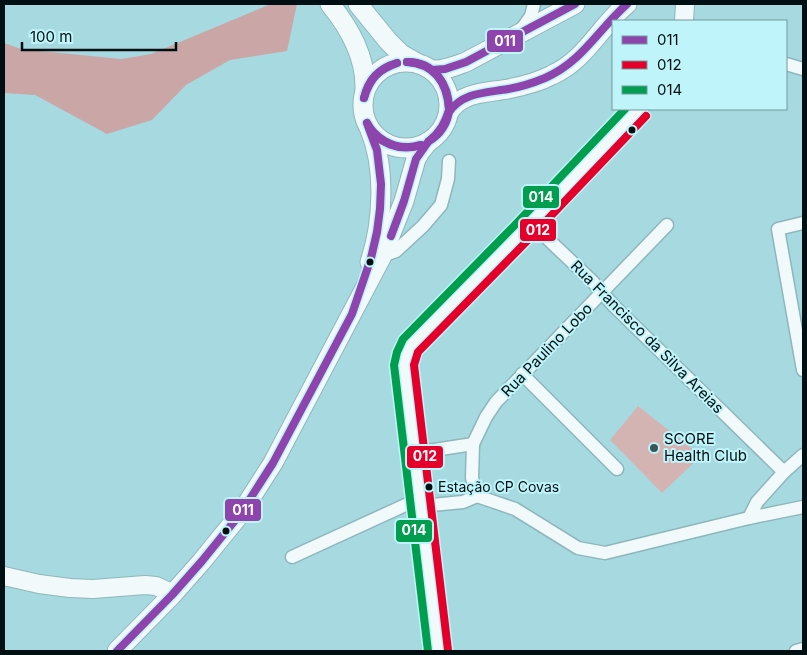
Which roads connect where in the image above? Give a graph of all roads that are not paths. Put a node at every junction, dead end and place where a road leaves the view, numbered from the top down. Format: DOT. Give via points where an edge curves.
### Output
graph roads {
  1 [pos="330,4"];
  2 [pos="358,4"];
  3 [pos="534,4"];
  4 [pos="575,4"];
  5 [pos="627,4"];
  6 [pos="516,35"];
  7 [pos="787,64"];
  8 [pos="425,67"];
  9 [pos="803,69"];
  10 [pos="366,90"];
  11 [pos="638,110"];
  12 [pos="449,112"];
  13 [pos="368,126"];
  14 [pos="428,142"];
  15 [pos="449,161"];
  16 [pos="530,222"];
  17 [pos="803,223"];
  18 [pos="667,225"];
  19 [pos="382,256"];
  20 [pos="602,293"];
  21 [pos="352,314"];
  22 [pos="803,370"];
  23 [pos="522,374"];
  24 [pos="473,444"];
  25 [pos="415,452"];
  26 [pos="803,455"];
  27 [pos="617,469"];
  28 [pos="784,472"];
  29 [pos="477,496"];
  30 [pos="420,503"];
  31 [pos="803,507"];
  32 [pos="749,518"];
  33 [pos="292,557"];
  34 [pos="4,576"];
  35 [pos="172,595"];
  36 [pos="803,649"];
  37 [pos="117,651"];
  38 [pos="438,651"];
  39 [pos="796,651"];
  1 -- 10 [label="main road" via="352,33 366,77"];
  2 -- 8 [label="main road" via="401,54"];
  3 -- 6 [label="street" via="531,16"];
  4 -- 6 [label="main road"];
  5 -- 12 [label="main road" via="587,49 553,75 526,85 477,94 457,103"];
  6 -- 8 [label="main road" via="451,68"];
  7 -- 9 [label="street"];
  8 -- 10 [label="main road" via="405,62 392,64 372,78"];
  8 -- 12 [label="main road" via="440,78 446,89"];
  10 -- 13 [label="main road" via="363,102"];
  11 -- 16 [label="main road"];
  12 -- 14 [label="main road" via="438,134"];
  13 -- 14 [label="main road" via="377,137 402,148"];
  13 -- 21 [label="main road" via="377,150 380,209 371,258"];
  14 -- 19 [label="main road" via="416,159 404,201"];
  15 -- 19 [label="street" via="441,205 396,251"];
  16 -- 20 [label="street, Rua Francisco da Silva Areias"];
  16 -- 25 [label="main road" via="410,346 404,364"];
  17 -- 22 [label="street" via="778,229"];
  18 -- 20 [label="street, Rua Paulino Lobo"];
  19 -- 21 [label="main road"];
  20 -- 23 [label="street, Rua Paulino Lobo"];
  20 -- 28 [label="street, Rua Francisco da Silva Areias"];
  21 -- 35 [label="main road" via="274,463 241,512"];
  23 -- 24 [label="street, Rua Paulino Lobo" via="496,402"];
  23 -- 27 [label="street"];
  24 -- 25 [label="street"];
  24 -- 29 [label="street, Rua Paulino Lobo" via="472,478"];
  25 -- 30 [label="main road"];
  26 -- 28 [label="street"];
  28 -- 32 [label="street" via="757,502"];
  29 -- 30 [label="street" via="463,502"];
  29 -- 32 [label="street" via="515,509 578,548 605,553"];
  30 -- 33 [label="street" via="412,502"];
  30 -- 38 [label="main road"];
  31 -- 32 [label="street"];
  34 -- 35 [label="main road" via="70,588 156,586"];
  35 -- 37 [label="main road"];
  36 -- 39 [label="street"];
}
